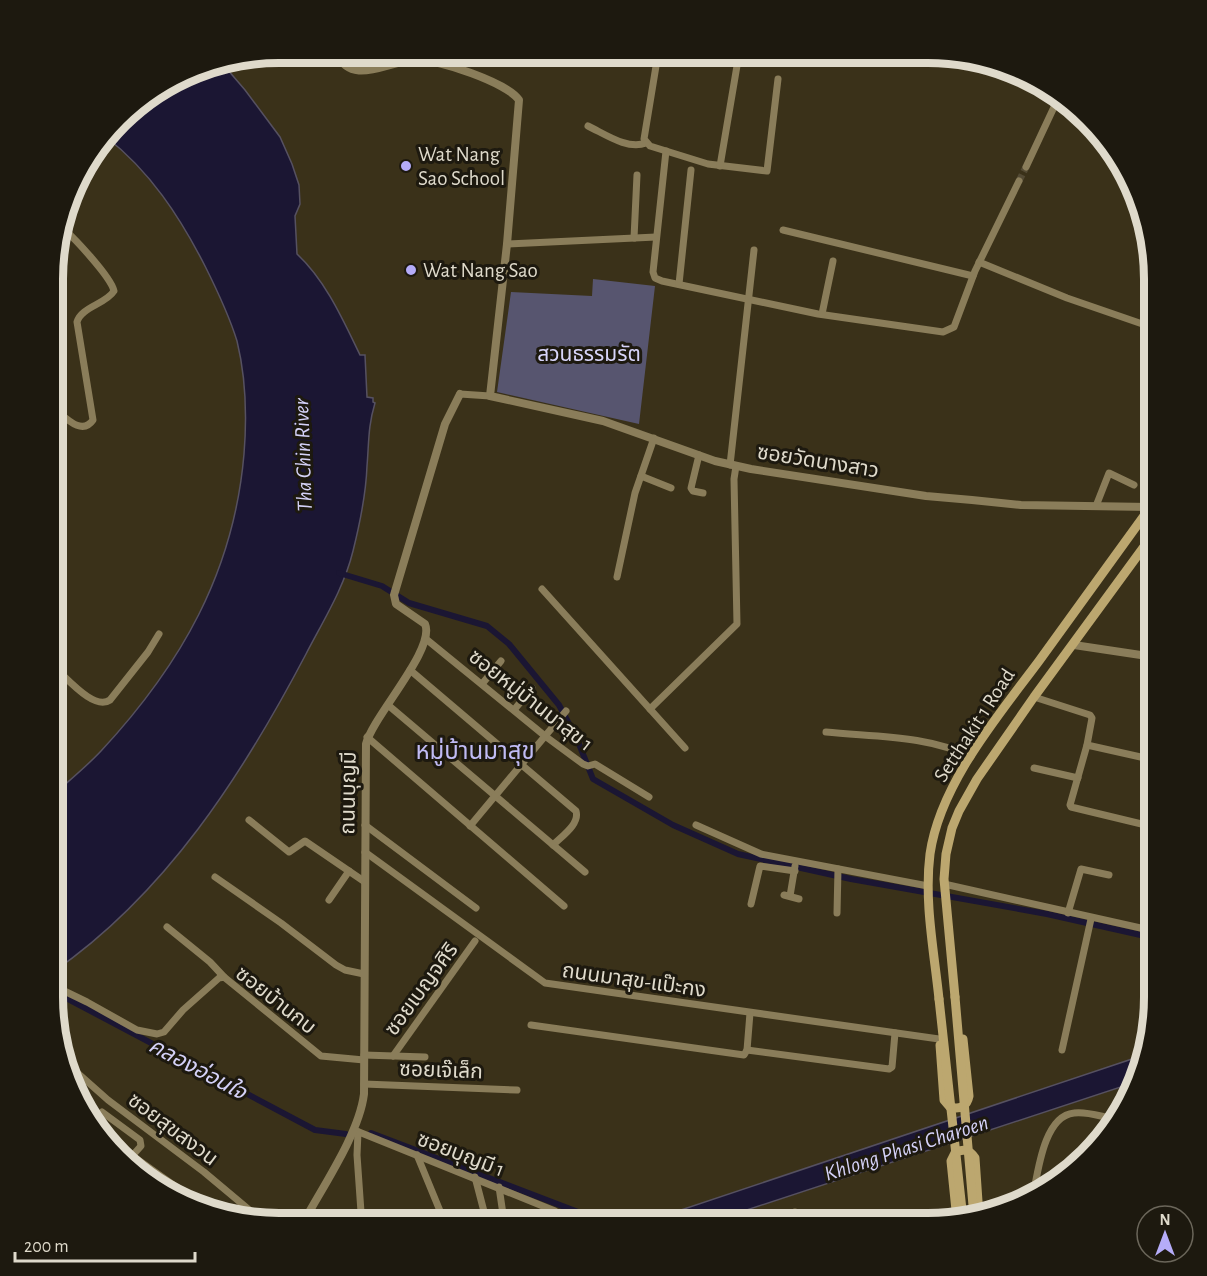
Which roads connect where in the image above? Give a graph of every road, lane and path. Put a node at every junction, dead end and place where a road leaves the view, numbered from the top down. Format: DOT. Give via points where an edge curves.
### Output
graph roads {
  1 [pos="342,63"];
  2 [pos="402,63"];
  3 [pos="437,63"];
  4 [pos="656,63"];
  5 [pos="737,63"];
  6 [pos="778,79"];
  7 [pos="1055,105"];
  8 [pos="588,126"];
  9 [pos="646,143"];
  10 [pos="666,151"];
  11 [pos="720,166"];
  12 [pos="1026,168"];
  13 [pos="691,170"];
  14 [pos="637,175"];
  15 [pos="1019,181"];
  16 [pos="783,230"];
  17 [pos="68,233"];
  18 [pos="656,237"];
  19 [pos="634,238"];
  20 [pos="507,244"];
  21 [pos="754,250"];
  22 [pos="833,261"];
  23 [pos="979,262"];
  24 [pos="973,276"];
  25 [pos="679,285"];
  26 [pos="748,299"];
  27 [pos="822,314"];
  28 [pos="1144,325"];
  29 [pos="460,394"];
  30 [pos="490,396"];
  31 [pos="63,416"];
  32 [pos="654,438"];
  33 [pos="699,454"];
  34 [pos="733,465"];
  35 [pos="640,476"];
  36 [pos="1134,485"];
  37 [pos="671,488"];
  38 [pos="703,493"];
  39 [pos="1144,505"];
  40 [pos="1096,506"];
  41 [pos="1144,516"];
  42 [pos="1144,547"];
  43 [pos="617,577"];
  44 [pos="542,589"];
  45 [pos="1090,590"];
  46 [pos="1106,600"];
  47 [pos="159,634"];
  48 [pos="426,639"];
  49 [pos="1074,645"];
  50 [pos="1144,656"];
  51 [pos="501,661"];
  52 [pos="410,670"];
  53 [pos="63,675"];
  54 [pos="482,684"];
  55 [pos="532,688"];
  56 [pos="1034,697"];
  57 [pos="388,705"];
  58 [pos="650,709"];
  59 [pos="514,710"];
  60 [pos="566,711"];
  61 [pos="826,732"];
  62 [pos="545,736"];
  63 [pos="368,737"];
  64 [pos="1087,745"];
  65 [pos="685,748"];
  66 [pos="971,757"];
  67 [pos="1144,758"];
  68 [pos="521,765"];
  69 [pos="1034,768"];
  70 [pos="1078,778"];
  71 [pos="495,796"];
  72 [pos="649,796"];
  73 [pos="249,819"];
  74 [pos="365,825"];
  75 [pos="696,825"];
  76 [pos="1144,825"];
  77 [pos="470,826"];
  78 [pos="553,845"];
  79 [pos="365,852"];
  80 [pos="796,862"];
  81 [pos="838,869"];
  82 [pos="349,871"];
  83 [pos="795,871"];
  84 [pos="585,872"];
  85 [pos="1109,875"];
  86 [pos="214,878"];
  87 [pos="365,882"];
  88 [pos="944,884"];
  89 [pos="928,886"];
  90 [pos="799,899"];
  91 [pos="944,899"];
  92 [pos="329,900"];
  93 [pos="928,900"];
  94 [pos="751,904"];
  95 [pos="564,906"];
  96 [pos="476,908"];
  97 [pos="837,913"];
  98 [pos="1068,913"];
  99 [pos="1091,919"];
  100 [pos="167,927"];
  101 [pos="1144,930"];
  102 [pos="475,941"];
  103 [pos="364,974"];
  104 [pos="224,977"];
  105 [pos="63,990"];
  106 [pos="750,1012"];
  107 [pos="531,1025"];
  108 [pos="895,1033"];
  109 [pos="939,1039"];
  110 [pos="747,1050"];
  111 [pos="1062,1050"];
  112 [pos="393,1056"];
  113 [pos="425,1057"];
  114 [pos="364,1058"];
  115 [pos="76,1072"];
  116 [pos="364,1084"];
  117 [pos="517,1090"];
  118 [pos="102,1112"];
  119 [pos="1107,1118"];
  120 [pos="356,1131"];
  121 [pos="417,1155"];
  122 [pos="132,1156"];
  123 [pos="155,1174"];
  124 [pos="475,1177"];
  125 [pos="1035,1184"];
  126 [pos="175,1186"];
  127 [pos="499,1187"];
  128 [pos="979,1207"];
  129 [pos="973,1208"];
  130 [pos="555,1210"];
  131 [pos="962,1210"];
  132 [pos="251,1211"];
  133 [pos="956,1211"];
  134 [pos="361,1212"];
  135 [pos="309,1213"];
  136 [pos="441,1213"];
  137 [pos="484,1213"];
  138 [pos="503,1213"];
  1 -- 2 [label="street" via="353,70"];
  3 -- 20 [label="street" via="479,76 512,92 519,100"];
  4 -- 9 [label="street" via="644,133"];
  5 -- 11 [label="street"];
  6 -- 11 [label="street" via="769,168 767,171"];
  7 -- 12 [label="street"];
  8 -- 9 [label="street" via="627,144"];
  9 -- 10 [label="street"];
  10 -- 11 [label="street"];
  10 -- 18 [label="street"];
  13 -- 25 [label="street"];
  14 -- 19 [label="street"];
  15 -- 23 [label="street"];
  16 -- 24 [label="street"];
  17 -- 31 [label="street" via="114,291 77,322 93,420 82,427"];
  18 -- 19 [label="street"];
  18 -- 25 [label="street" via="655,278"];
  19 -- 20 [label="street"];
  20 -- 30 [label="street"];
  21 -- 26 [label="street"];
  22 -- 27 [label="street"];
  23 -- 24 [label="street"];
  23 -- 28 [label="street"];
  24 -- 27 [label="street" via="954,327 947,332"];
  25 -- 26 [label="street"];
  26 -- 27 [label="street"];
  26 -- 34 [label="street"];
  29 -- 30 [label="street"];
  29 -- 48 [label="street" via="445,424 394,592 396,604 425,624"];
  30 -- 32 [label="street, ซอยวัดนางสาว" via="603,421"];
  32 -- 33 [label="street, ซอยวัดนางสาว"];
  32 -- 35 [label="street"];
  33 -- 34 [label="street, ซอยวัดนางสาว"];
  33 -- 38 [label="street" via="691,488"];
  34 -- 40 [label="street, ซอยวัดนางสาว" via="926,496 1021,505"];
  34 -- 58 [label="street" via="737,624"];
  35 -- 37 [label="street"];
  35 -- 43 [label="street"];
  36 -- 40 [label="street" via="1110,473"];
  39 -- 40 [label="street, ซอยวัดนางสาว"];
  41 -- 45 [label="main road, Setthakit 1 Road"];
  42 -- 46 [label="main road, Setthakit 1 Road"];
  44 -- 58 [label="street"];
  45 -- 46 [label="main road"];
  45 -- 66 [label="main road, Setthakit 1 Road"];
  46 -- 49 [label="main road, Setthakit 1 Road"];
  47 -- 53 [label="street" via="106,703 97,703"];
  48 -- 52 [label="street, ถนนบุญมี"];
  48 -- 54 [label="street, ซอยหมู่บ้านมาสุข 1"];
  49 -- 50 [label="street"];
  49 -- 56 [label="main road, Setthakit 1 Road"];
  51 -- 54 [label="street"];
  52 -- 57 [label="street, ถนนบุญมี"];
  52 -- 68 [label="street"];
  54 -- 59 [label="street, ซอยหมู่บ้านมาสุข 1"];
  55 -- 59 [label="street"];
  56 -- 64 [label="street" via="1090,715"];
  56 -- 88 [label="main road, Setthakit 1 Road" via="959,811 946,854"];
  57 -- 63 [label="street, ถนนบุญมี"];
  57 -- 71 [label="street"];
  58 -- 65 [label="street"];
  59 -- 62 [label="street, ซอยหมู่บ้านมาสุข 1"];
  60 -- 62 [label="street"];
  61 -- 66 [label="street" via="928,742"];
  62 -- 68 [label="street"];
  62 -- 72 [label="street, ซอยหมู่บ้านมาสุข 1" via="585,766 595,764"];
  63 -- 74 [label="street, ถนนบุญมี"];
  63 -- 77 [label="street"];
  64 -- 67 [label="street"];
  64 -- 70 [label="street"];
  66 -- 89 [label="main road, Setthakit 1 Road" via="937,825"];
  68 -- 71 [label="street"];
  68 -- 78 [label="street" via="578,815 577,821"];
  69 -- 70 [label="street"];
  70 -- 76 [label="street" via="1071,807"];
  71 -- 77 [label="street"];
  71 -- 78 [label="street"];
  73 -- 82 [label="street" via="289,852 305,841"];
  74 -- 79 [label="street, ถนนบุญมี"];
  74 -- 96 [label="street"];
  75 -- 80 [label="street" via="761,854"];
  77 -- 95 [label="street"];
  78 -- 84 [label="street"];
  79 -- 87 [label="street, ถนนบุญมี"];
  79 -- 106 [label="street, ถนนมาสุข-แป๊ะกง" via="545,983"];
  80 -- 81 [label="street"];
  80 -- 83 [label="street"];
  81 -- 89 [label="street"];
  81 -- 97 [label="street"];
  82 -- 87 [label="street"];
  82 -- 92 [label="street"];
  83 -- 90 [label="street" via="787,896"];
  83 -- 94 [label="street" via="760,866"];
  85 -- 98 [label="street" via="1081,869"];
  86 -- 103 [label="street" via="336,965"];
  87 -- 103 [label="street, ถนนบุญมี"];
  88 -- 91 [label="main road, Setthakit 1 Road"];
  88 -- 98 [label="street"];
  89 -- 93 [label="main road, Setthakit 1 Road"];
  91 -- 109 [label="main road" via="969,1096 962,1107 950,1107 944,1100"];
  91 -- 129 [label="main road, Setthakit 1 Road, bridge"];
  93 -- 109 [label="main road"];
  93 -- 131 [label="main road, Setthakit 1 Road, bridge"];
  98 -- 99 [label="street"];
  99 -- 101 [label="street"];
  99 -- 111 [label="street"];
  100 -- 104 [label="street"];
  102 -- 112 [label="street, ซอยเบญจศิริ"];
  103 -- 114 [label="street, ถนนบุญมี"];
  104 -- 105 [label="street, ซอยบ้านกบ" via="183,1010 164,1032 157,1034 137,1030"];
  104 -- 114 [label="street, ซอยบ้านกบ" via="321,1056"];
  106 -- 108 [label="street, ถนนมาสุข-แป๊ะกง"];
  106 -- 110 [label="street"];
  107 -- 110 [label="street" via="744,1055"];
  108 -- 109 [label="street, ถนนมาสุข-แป๊ะกง"];
  108 -- 110 [label="street" via="889,1069"];
  112 -- 113 [label="street, ซอยเบญจศิริ"];
  112 -- 114 [label="street, ซอยเบญจศิริ"];
  114 -- 116 [label="street, ถนนบุญมี"];
  115 -- 132 [label="street, ซอยสุขสงวน"];
  116 -- 117 [label="street, ซอยเจ๊เล็ก"];
  116 -- 120 [label="street, ถนนบุญมี"];
  118 -- 122 [label="street" via="140,1140 141,1146"];
  119 -- 125 [label="street" via="1073,1113 1060,1118 1041,1156"];
  120 -- 121 [label="street, ซอยบุญมี 1"];
  120 -- 134 [label="street"];
  120 -- 135 [label="street, ถนนบุญมี"];
  121 -- 124 [label="street, ซอยบุญมี 1"];
  121 -- 136 [label="street"];
  123 -- 126 [label="street"];
  124 -- 127 [label="street, ซอยบุญมี 1"];
  124 -- 137 [label="street"];
  127 -- 130 [label="street, ซอยบุญมี 1"];
  127 -- 138 [label="street"];
  128 -- 133 [label="main road" via="975,1158 970,1151 963,1150 955,1153 951,1161"];
}
